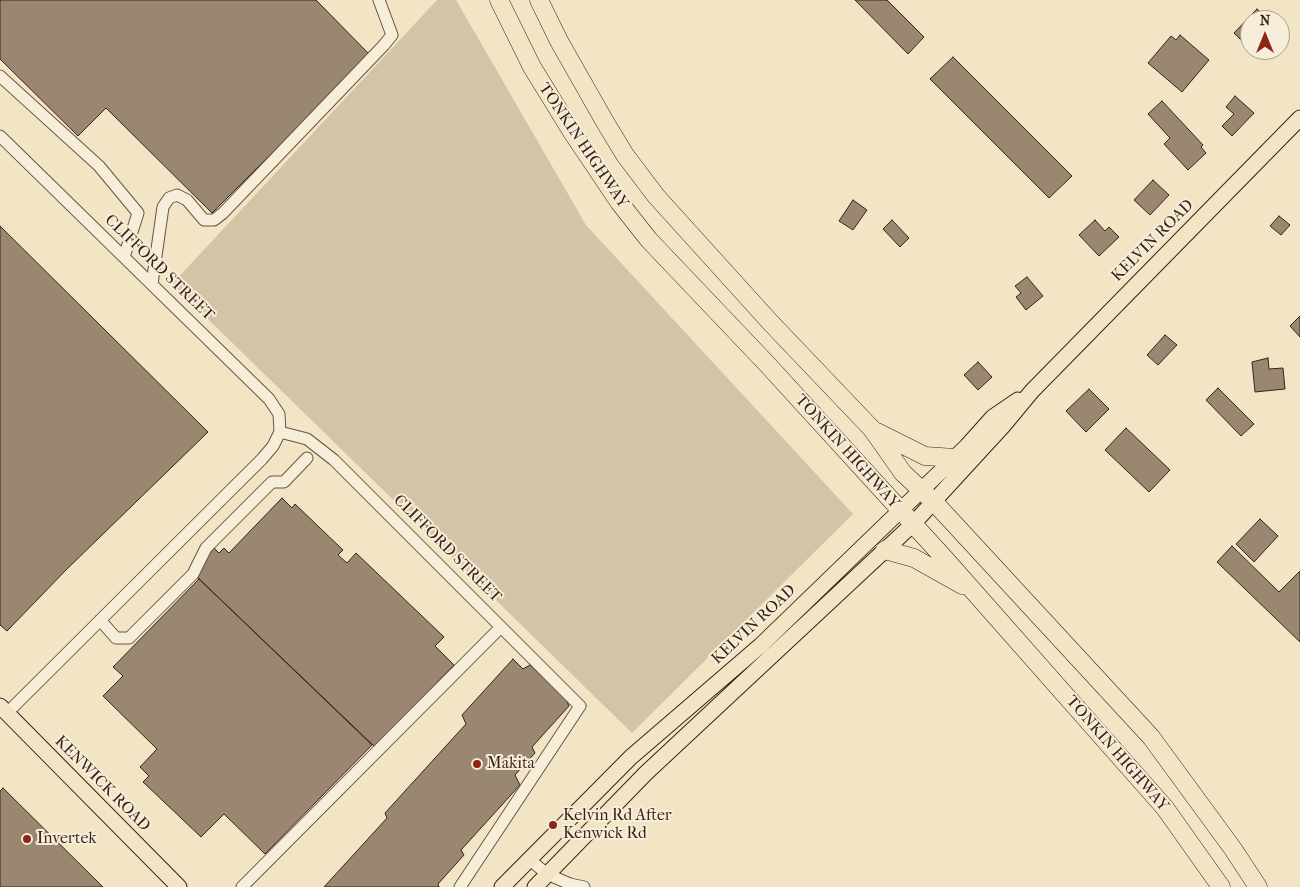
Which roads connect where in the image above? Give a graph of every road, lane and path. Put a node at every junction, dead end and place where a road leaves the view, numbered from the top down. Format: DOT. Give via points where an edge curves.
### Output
graph roads {
  1 [pos="378,0"];
  2 [pos="499,0"];
  3 [pos="539,0"];
  4 [pos="0,76"];
  5 [pos="1300,118"];
  6 [pos="0,136"];
  7 [pos="124,258"];
  8 [pos="152,284"];
  9 [pos="1032,390"];
  10 [pos="872,429"];
  11 [pos="280,432"];
  12 [pos="307,458"];
  13 [pos="955,458"];
  14 [pos="927,497"];
  15 [pos="899,510"];
  16 [pos="913,524"];
  17 [pos="885,550"];
  18 [pos="974,591"];
  19 [pos="100,620"];
  20 [pos="502,627"];
  21 [pos="4,709"];
  22 [pos="530,860"];
  23 [pos="547,874"];
  24 [pos="179,887"];
  25 [pos="242,887"];
  26 [pos="460,887"];
  27 [pos="502,887"];
  28 [pos="535,887"];
  29 [pos="584,887"];
  30 [pos="1221,887"];
  31 [pos="1258,887"];
  1 -- 8 [label="street" via="392,35 384,46 223,213 214,220 204,220 187,200 177,194 169,198 163,208"];
  2 -- 15 [label="highway, TONKIN HIGHWAY" via="532,67 619,202 649,240"];
  3 -- 10 [label="highway, TONKIN HIGHWAY" via="605,122 656,196"];
  4 -- 7 [label="street" via="99,166 138,213"];
  5 -- 9 [label="main road, KELVIN ROAD"];
  6 -- 7 [label="street, CLIFFORD STREET"];
  7 -- 8 [label="street, CLIFFORD STREET"];
  8 -- 11 [label="street, CLIFFORD STREET" via="270,398 279,414"];
  9 -- 13 [label="main road, KELVIN ROAD" via="993,417"];
  9 -- 14 [label="main road, KELVIN ROAD" via="1003,426"];
  10 -- 13 [label="highway" via="925,456"];
  10 -- 14 [label="highway, TONKIN HIGHWAY" via="903,473"];
  11 -- 19 [label="street" via="274,446 262,459"];
  11 -- 20 [label="street, CLIFFORD STREET" via="307,439 334,460"];
  12 -- 19 [label="street" via="284,482 272,482 206,548 193,574 129,638 116,638"];
  13 -- 14 [label="main road, KELVIN ROAD"];
  14 -- 15 [label="main road, KELVIN ROAD"];
  14 -- 16 [label="main road, KELVIN ROAD"];
  14 -- 31 [label="highway, TONKIN HIGHWAY" via="1151,737"];
  15 -- 16 [label="highway, TONKIN HIGHWAY"];
  15 -- 22 [label="main road, KELVIN ROAD" via="760,646 631,758"];
  16 -- 17 [label="main road, KELVIN ROAD"];
  16 -- 18 [label="highway, TONKIN HIGHWAY"];
  17 -- 18 [label="highway" via="914,558"];
  17 -- 23 [label="main road, KELVIN ROAD" via="646,773"];
  18 -- 30 [label="highway, TONKIN HIGHWAY" via="1165,808"];
  19 -- 21 [label="street"];
  20 -- 25 [label="street"];
  20 -- 26 [label="street, CLIFFORD STREET" via="580,706"];
  21 -- 24 [label="main road, KENWICK ROAD"];
  22 -- 23 [label="street"];
  22 -- 27 [label="main road, KELVIN ROAD"];
  23 -- 28 [label="main road, KELVIN ROAD"];
  23 -- 29 [label="street"];
}
